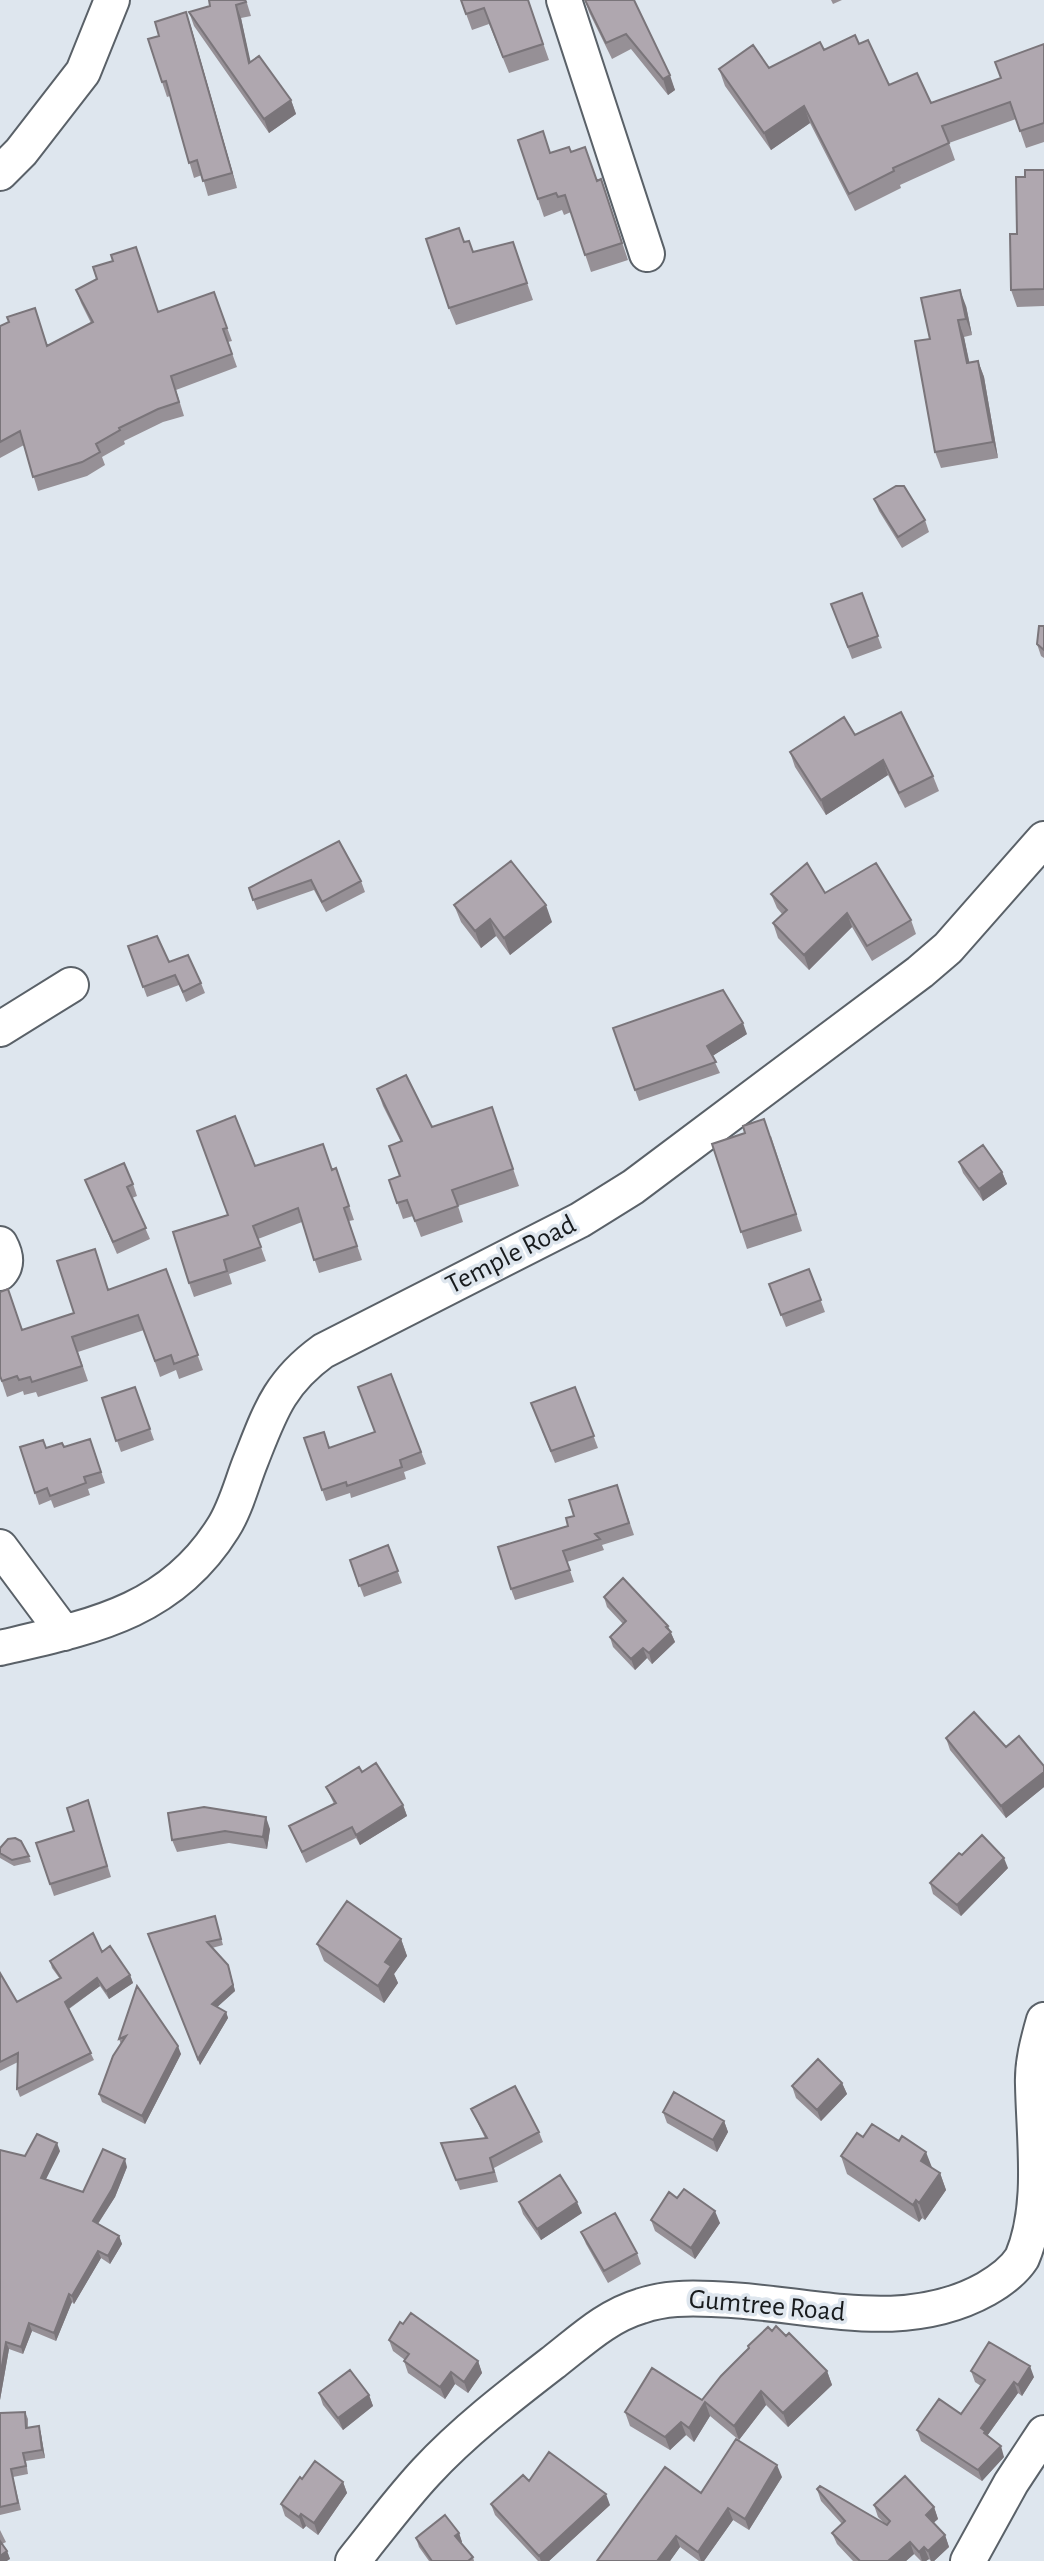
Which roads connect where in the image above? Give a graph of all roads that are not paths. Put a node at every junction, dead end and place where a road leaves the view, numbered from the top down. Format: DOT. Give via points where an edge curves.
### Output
graph roads {
  1 [pos="112,0"];
  2 [pos="564,0"];
  3 [pos="0,173"];
  4 [pos="647,254"];
  5 [pos="1044,839"];
  6 [pos="71,985"];
  7 [pos="0,1029"];
  8 [pos="0,1244"];
  9 [pos="0,1273"];
  10 [pos="0,1547"];
  11 [pos="64,1633"];
  12 [pos="0,1648"];
  13 [pos="1044,2020"];
  14 [pos="1044,2433"];
  15 [pos="353,2561"];
  16 [pos="968,2561"];
  1 -- 3 [label="street" via="83,72"];
  2 -- 4 [label="street"];
  5 -- 11 [label="street, Temple Road" via="948,948 920,972 633,1187 304,1364 279,1393 224,1528 189,1571 125,1614"];
  6 -- 7 [label="street"];
  8 -- 9 [label="street" via="5,1267"];
  10 -- 11 [label="street"];
  11 -- 12 [label="street, Temple Road"];
  13 -- 15 [label="street, Gumtree Road" via="1033,2085 1038,2212 1021,2259 1003,2280 966,2300 876,2316 766,2302 673,2298 609,2319 503,2401 427,2471"];
  14 -- 16 [label="street"];
}
